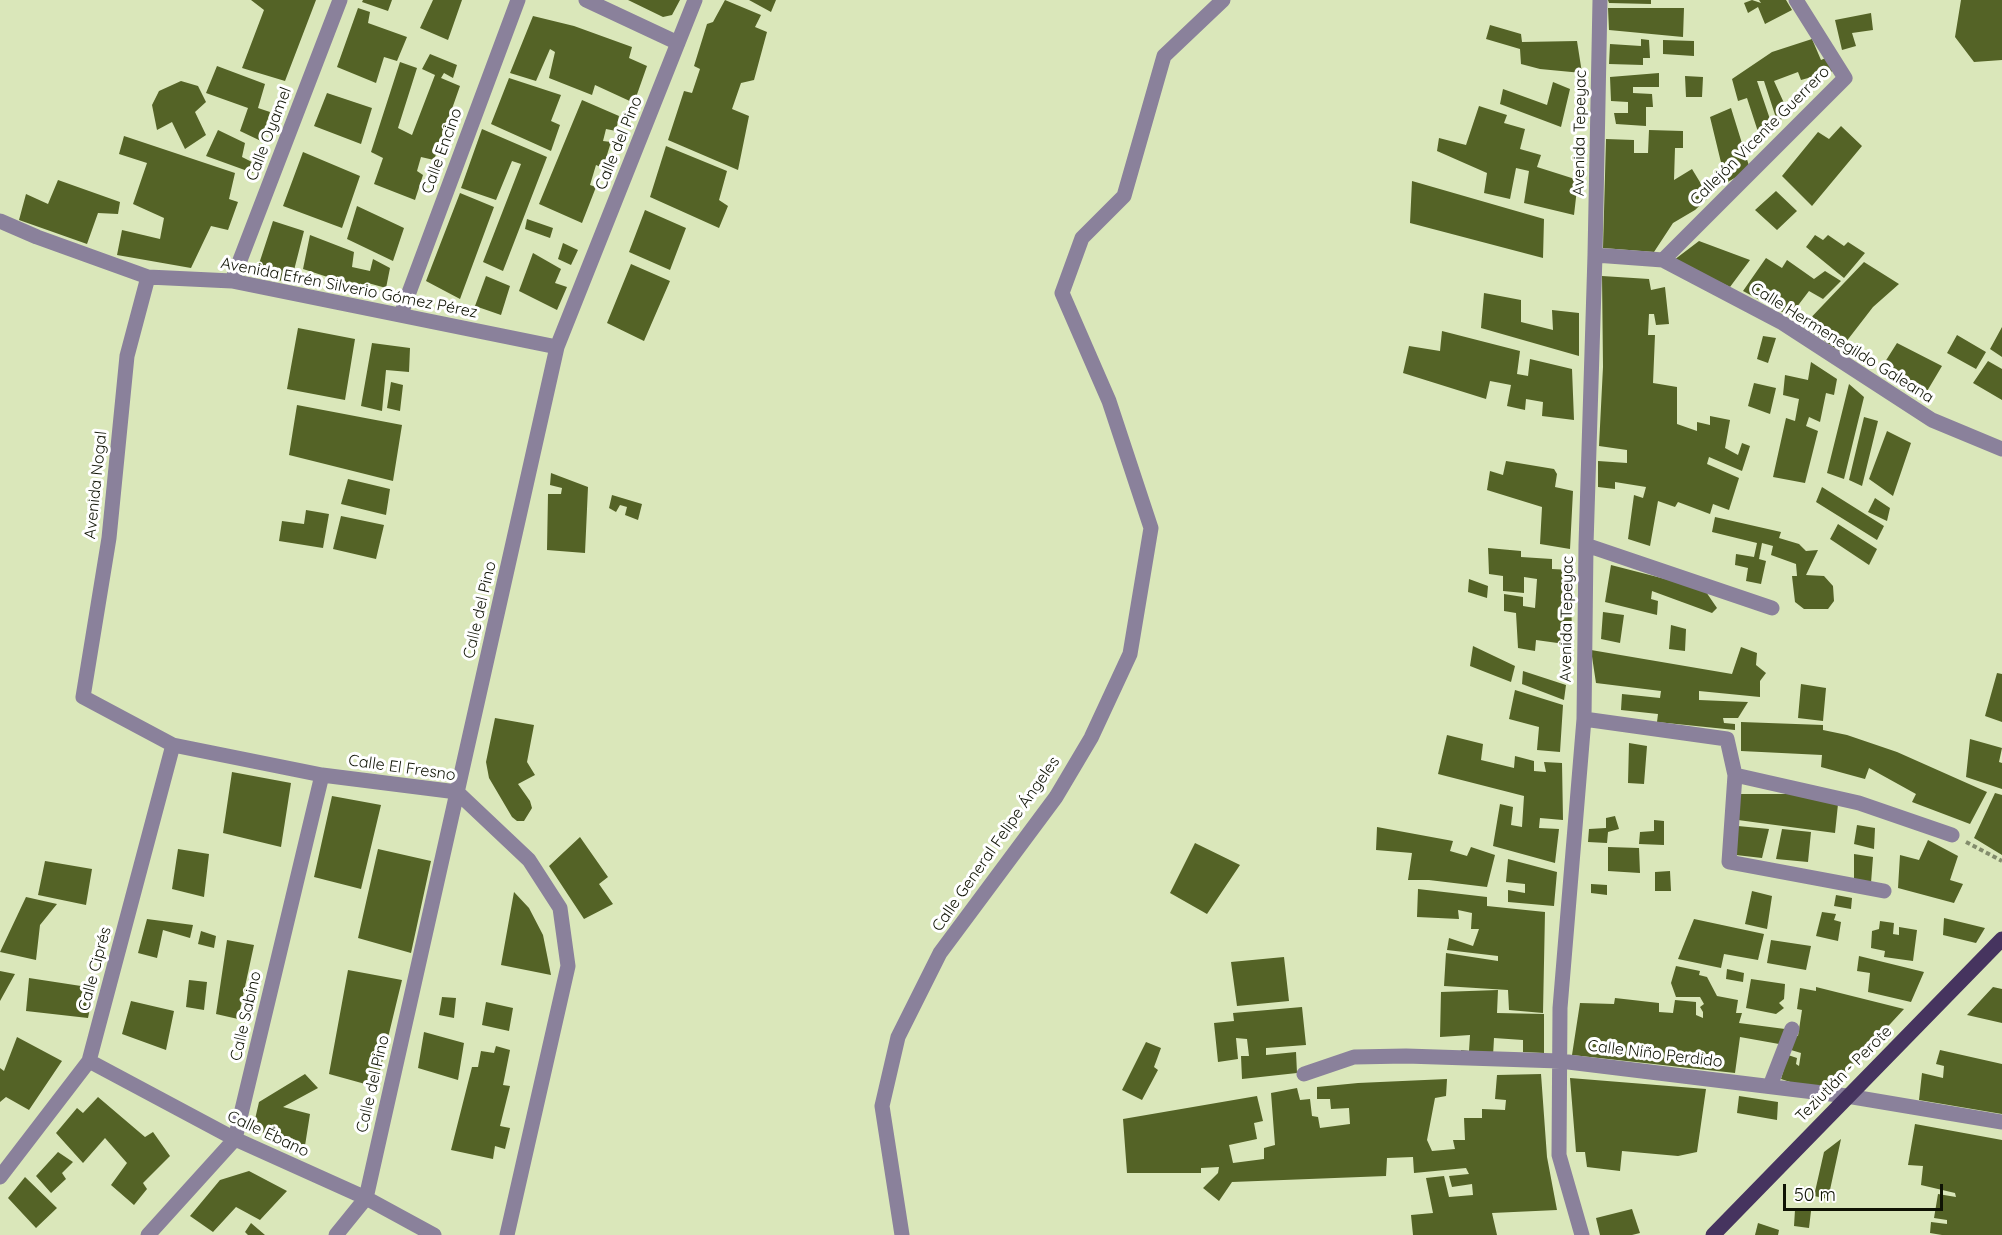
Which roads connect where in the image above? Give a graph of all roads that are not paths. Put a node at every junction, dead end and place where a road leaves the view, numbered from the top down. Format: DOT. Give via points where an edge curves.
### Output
graph roads {
  1 [pos="340,0"];
  2 [pos="518,0"];
  3 [pos="586,0"];
  4 [pos="695,0"];
  5 [pos="1223,0"];
  6 [pos="1600,0"];
  7 [pos="1796,0"];
  8 [pos="678,43"];
  9 [pos="0,221"];
  10 [pos="1595,255"];
  11 [pos="1663,260"];
  12 [pos="148,277"];
  13 [pos="232,281"];
  14 [pos="400,314"];
  15 [pos="557,347"];
  16 [pos="2002,449"];
  17 [pos="1586,545"];
  18 [pos="1772,608"];
  19 [pos="83,698"];
  20 [pos="1584,719"];
  21 [pos="173,745"];
  22 [pos="322,775"];
  23 [pos="1735,775"];
  24 [pos="457,792"];
  25 [pos="1952,835"];
  26 [pos="1884,891"];
  27 [pos="2002,939"];
  28 [pos="1792,1029"];
  29 [pos="1560,1060"];
  30 [pos="89,1061"];
  31 [pos="1304,1074"];
  32 [pos="1770,1086"];
  33 [pos="1847,1096"];
  34 [pos="2002,1122"];
  35 [pos="235,1139"];
  36 [pos="0,1177"];
  37 [pos="366,1198"];
  38 [pos="148,1235"];
  39 [pos="336,1235"];
  40 [pos="434,1235"];
  41 [pos="507,1235"];
  42 [pos="902,1235"];
  43 [pos="1582,1235"];
  44 [pos="1713,1235"];
  1 -- 13 [label="street, Calle Oyamel"];
  2 -- 14 [label="street, Calle Encino"];
  3 -- 8 [label="street"];
  4 -- 8 [label="street, Calle del Pino"];
  5 -- 42 [label="street, Calle General Felipe Ángeles" via="1164,56 1124,196 1082,238 1062,293 1109,401 1151,528 1130,654 1091,738 1056,797 940,953 898,1037 882,1106"];
  6 -- 10 [label="street, Avenida Tepeyac"];
  7 -- 11 [label="street, Callejón Vicente Guerrero" via="1845,78"];
  8 -- 15 [label="street, Calle del Pino"];
  9 -- 12 [label="street, Avenida Efrén Silverio Gómez Pérez"];
  10 -- 11 [label="street, Calle Hermenegildo Galeana"];
  10 -- 17 [label="street, Avenida Tepeyac"];
  11 -- 16 [label="street, Calle Hermenegildo Galeana" via="1781,322 1932,420"];
  12 -- 13 [label="street, Avenida Efrén Silverio Gómez Pérez"];
  12 -- 19 [label="street, Avenida Nogal" via="127,356 109,538"];
  13 -- 14 [label="street, Avenida Efrén Silverio Gómez Pérez"];
  14 -- 15 [label="street, Avenida Efrén Silverio Gómez Pérez"];
  15 -- 24 [label="street, Calle del Pino"];
  17 -- 18 [label="street"];
  17 -- 20 [label="street, Avenida Tepeyac"];
  19 -- 21 [label="street, Calle El Fresno"];
  20 -- 23 [label="street" via="1727,739"];
  20 -- 29 [label="street, Avenida Tepeyac" via="1560,1008"];
  21 -- 22 [label="street, Calle El Fresno"];
  21 -- 30 [label="street, Calle Ciprés"];
  22 -- 24 [label="street, Calle El Fresno"];
  22 -- 35 [label="street, Calle Sabino"];
  23 -- 25 [label="street" via="1859,802"];
  23 -- 26 [label="street" via="1729,862"];
  24 -- 37 [label="street, Calle del Pino"];
  24 -- 41 [label="street, Calle El Fresno" via="529,860 560,908 568,966"];
  27 -- 33 [label="main road, Teziutlán - Perote"];
  28 -- 32 [label="street"];
  29 -- 31 [label="street, Calle Niño Perdido" via="1354,1057"];
  29 -- 32 [label="street, Calle Niño Perdido"];
  29 -- 43 [label="street, Avenida Tepeyac" via="1560,1155"];
  30 -- 35 [label="street, Calle Ébano"];
  30 -- 36 [label="street, Calle Ciprés"];
  32 -- 33 [label="street, Calle Niño Perdido"];
  33 -- 34 [label="street, Calle Niño Perdido"];
  33 -- 44 [label="main road, Teziutlán - Perote"];
  35 -- 37 [label="street, Calle Ébano"];
  35 -- 38 [label="street, Calle Sabino"];
  37 -- 39 [label="street, Calle del Pino"];
  37 -- 40 [label="street, Calle Ébano"];
}
